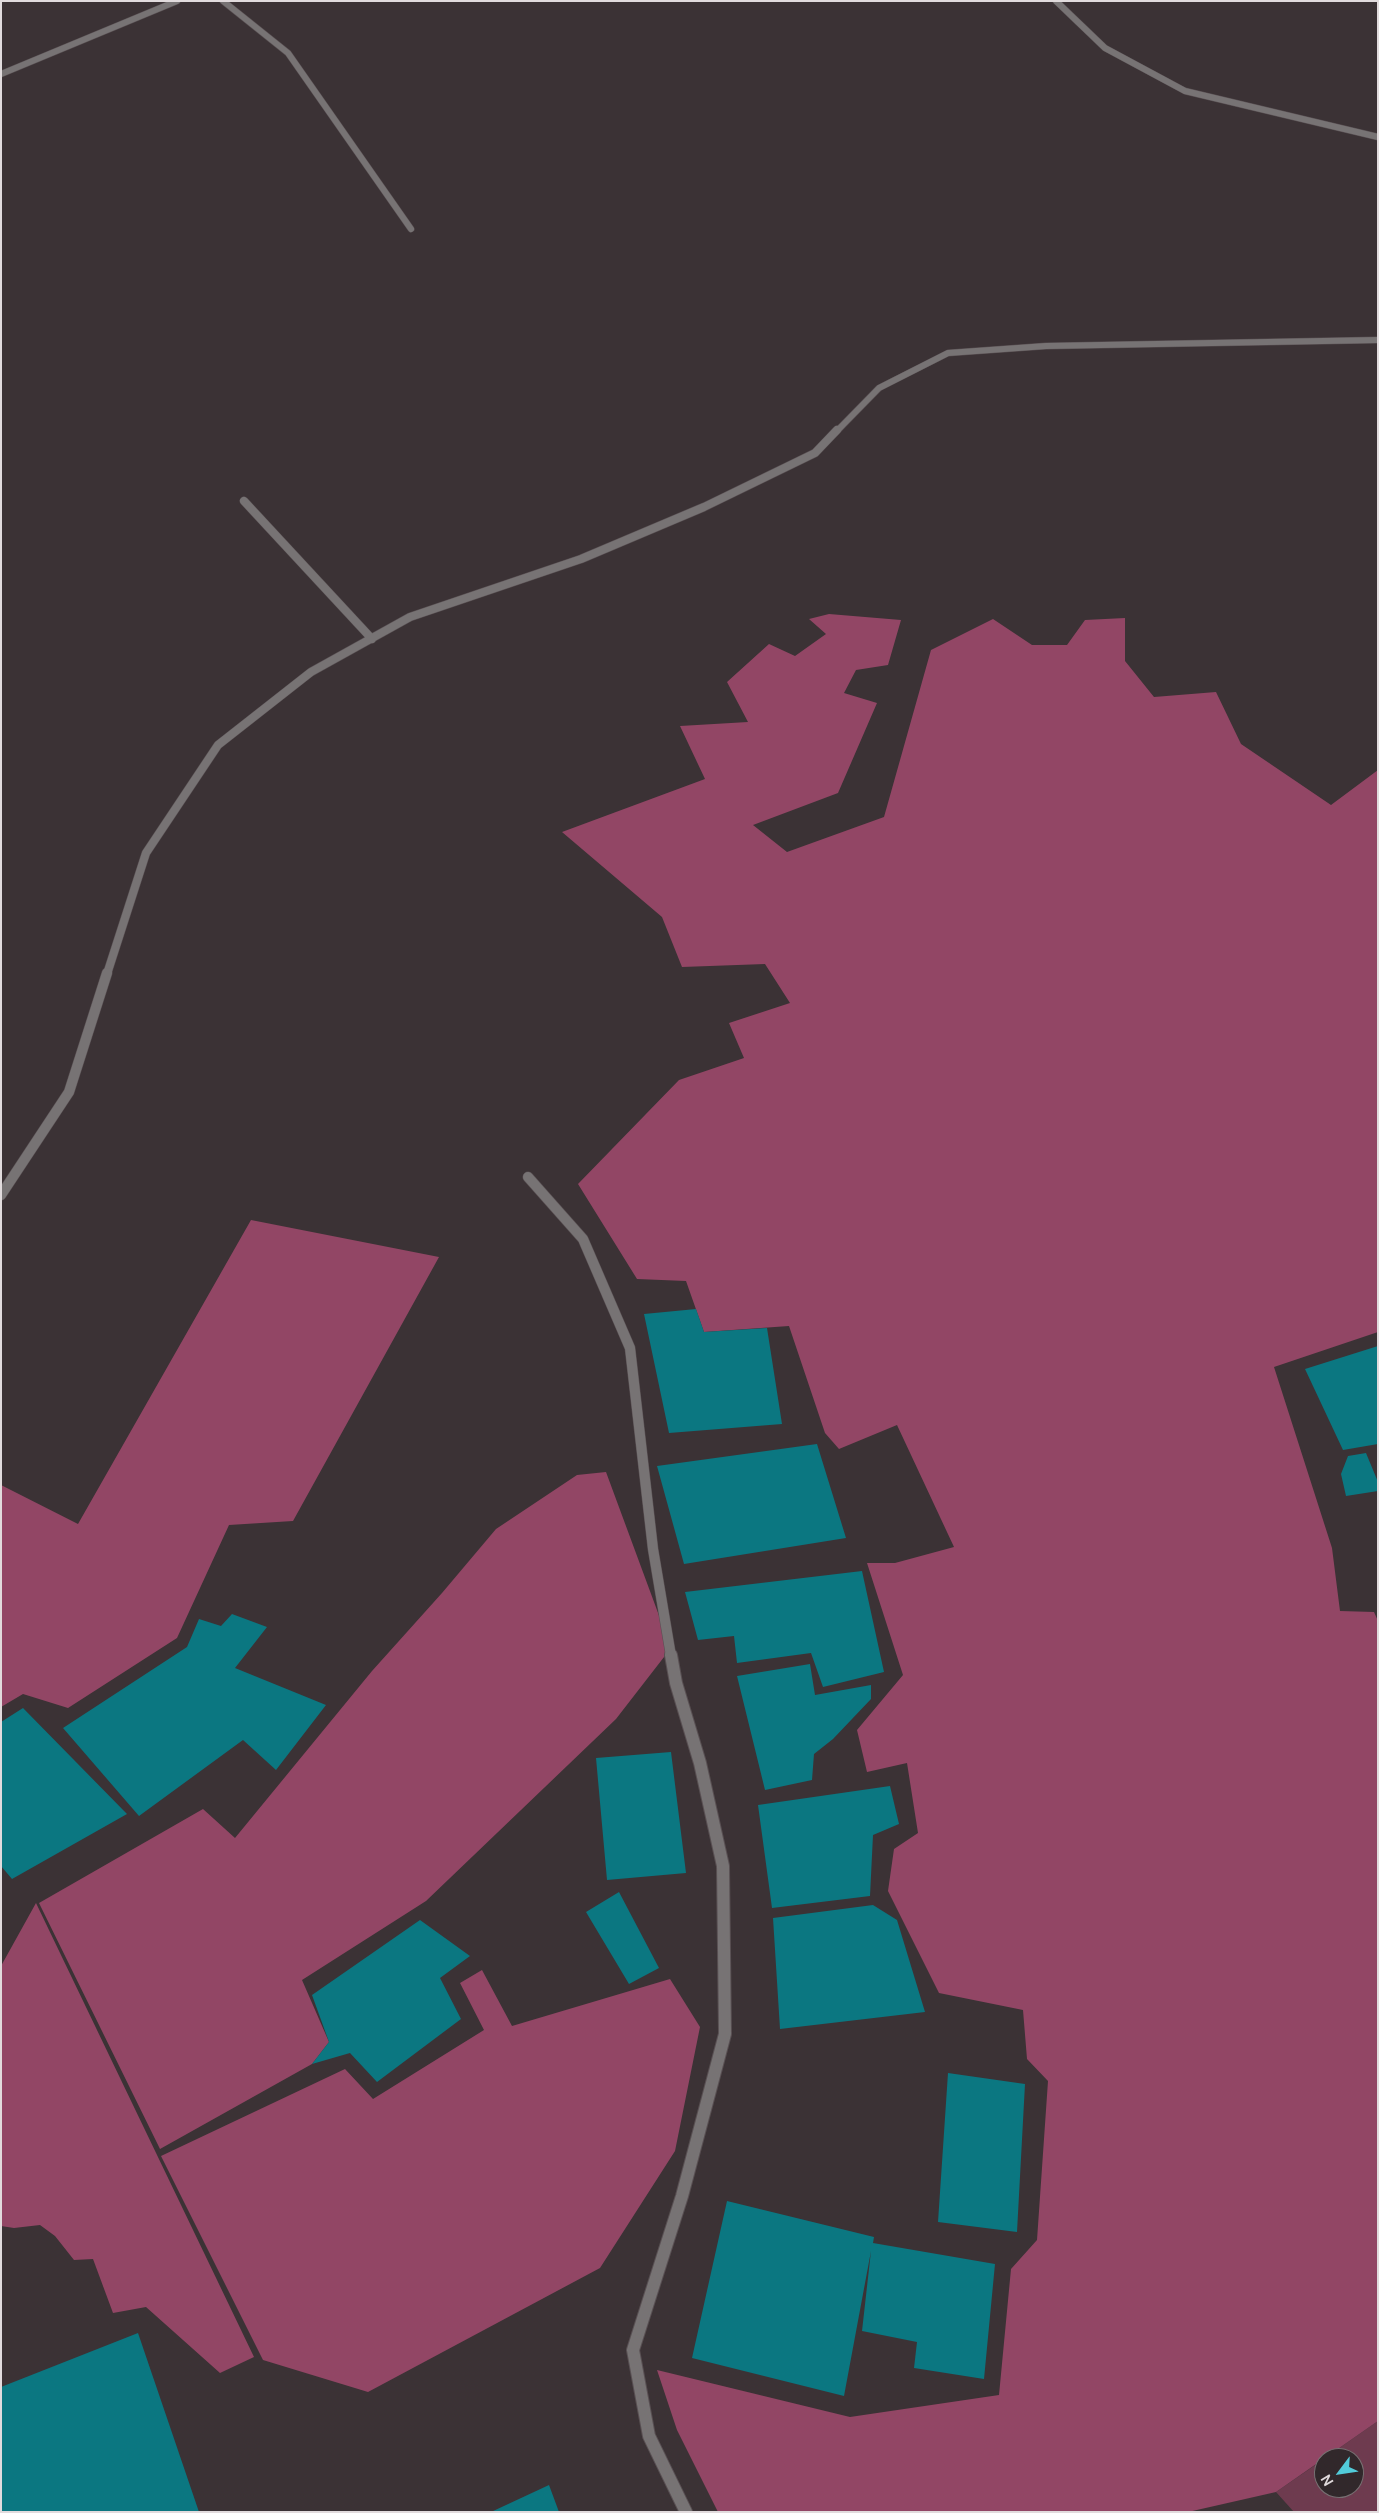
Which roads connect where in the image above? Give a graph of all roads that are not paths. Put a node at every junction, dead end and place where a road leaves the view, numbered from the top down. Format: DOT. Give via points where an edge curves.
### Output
graph roads {
  1 [pos="177,1"];
  2 [pos="223,1"];
  3 [pos="1056,1"];
  4 [pos="1,74"];
  5 [pos="1378,137"];
  6 [pos="411,230"];
  7 [pos="1378,340"];
  8 [pos="244,502"];
  9 [pos="372,638"];
  10 [pos="528,1177"];
  11 [pos="1,1195"];
  12 [pos="686,2512"];
  1 -- 4 [label="street"];
  2 -- 6 [label="street" via="288,52"];
  3 -- 5 [label="street" via="1105,48 1185,92"];
  7 -- 9 [label="street" via="1046,346 948,353 879,388 814,453 806,457 704,507 581,559 410,616"];
  8 -- 9 [label="street"];
  9 -- 11 [label="street" via="311,672 218,746 146,853 69,1092"];
  10 -- 12 [label="street" via="583,1239 630,1348 653,1549 676,1683 700,1763 723,1866 725,2034 682,2196 633,2350 649,2436"];
}
